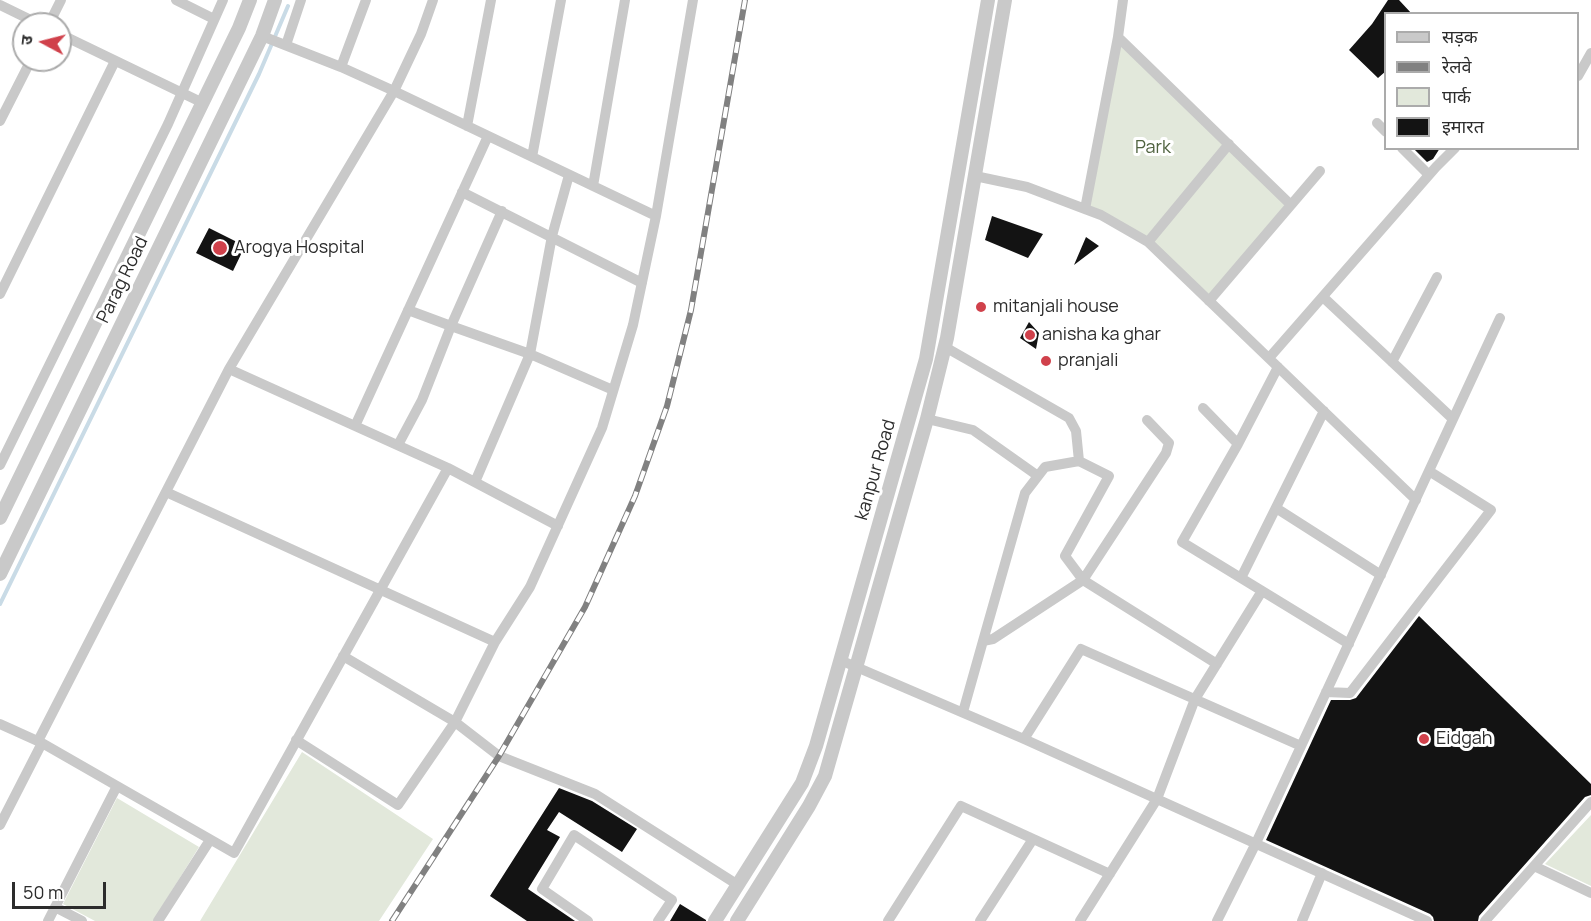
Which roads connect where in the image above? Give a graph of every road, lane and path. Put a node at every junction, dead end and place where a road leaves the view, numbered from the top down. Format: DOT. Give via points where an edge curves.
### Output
graph roads {
  1 [pos="176,0"];
  2 [pos="223,0"];
  3 [pos="250,0"];
  4 [pos="275,0"];
  5 [pos="366,0"];
  6 [pos="433,0"];
  7 [pos="491,0"];
  8 [pos="561,0"];
  9 [pos="625,0"];
  10 [pos="693,0"];
  11 [pos="988,0"];
  12 [pos="1005,0"];
  13 [pos="299,1"];
  14 [pos="1124,2"];
  15 [pos="0,5"];
  16 [pos="14,12"];
  17 [pos="214,19"];
  18 [pos="262,36"];
  19 [pos="1118,37"];
  20 [pos="72,40"];
  21 [pos="286,45"];
  22 [pos="1591,53"];
  23 [pos="115,61"];
  24 [pos="341,67"];
  25 [pos="25,72"];
  26 [pos="1579,74"];
  27 [pos="394,92"];
  28 [pos="182,93"];
  29 [pos="203,103"];
  30 [pos="0,122"];
  31 [pos="1377,123"];
  32 [pos="467,126"];
  33 [pos="1384,130"];
  34 [pos="488,136"];
  35 [pos="1229,144"];
  36 [pos="1404,150"];
  37 [pos="1453,150"];
  38 [pos="532,157"];
  39 [pos="961,159"];
  40 [pos="976,169"];
  41 [pos="1320,171"];
  42 [pos="569,175"];
  43 [pos="1429,175"];
  44 [pos="593,186"];
  45 [pos="462,192"];
  46 [pos="1291,205"];
  47 [pos="1085,209"];
  48 [pos="502,211"];
  49 [pos="656,216"];
  50 [pos="947,235"];
  51 [pos="552,237"];
  52 [pos="964,239"];
  53 [pos="1148,242"];
  54 [pos="1437,277"];
  55 [pos="642,283"];
  56 [pos="0,294"];
  57 [pos="1323,297"];
  58 [pos="1209,301"];
  59 [pos="408,310"];
  60 [pos="1500,318"];
  61 [pos="451,326"];
  62 [pos="945,347"];
  63 [pos="530,354"];
  64 [pos="1269,358"];
  65 [pos="1392,362"];
  66 [pos="1278,367"];
  67 [pos="230,369"];
  68 [pos="613,390"];
  69 [pos="1203,408"];
  70 [pos="1324,411"];
  71 [pos="927,419"];
  72 [pos="1453,419"];
  73 [pos="1147,420"];
  74 [pos="355,426"];
  75 [pos="1238,444"];
  76 [pos="398,445"];
  77 [pos="1079,461"];
  78 [pos="0,465"];
  79 [pos="448,468"];
  80 [pos="1429,471"];
  81 [pos="1038,476"];
  82 [pos="475,482"];
  83 [pos="166,492"];
  84 [pos="1416,500"];
  85 [pos="1276,508"];
  86 [pos="0,518"];
  87 [pos="558,526"];
  88 [pos="0,574"];
  89 [pos="1381,575"];
  90 [pos="1241,578"];
  91 [pos="1083,580"];
  92 [pos="380,589"];
  93 [pos="1262,591"];
  94 [pos="983,641"];
  95 [pos="495,642"];
  96 [pos="1349,644"];
  97 [pos="343,656"];
  98 [pos="840,660"];
  99 [pos="1216,663"];
  100 [pos="856,666"];
  101 [pos="1326,692"];
  102 [pos="1195,699"];
  103 [pos="963,712"];
  104 [pos="455,722"];
  105 [pos="0,724"];
  106 [pos="1024,739"];
  107 [pos="296,740"];
  108 [pos="40,742"];
  109 [pos="1301,746"];
  110 [pos="117,786"];
  111 [pos="1157,799"];
  112 [pos="1591,802"];
  113 [pos="0,825"];
  114 [pos="1033,839"];
  115 [pos="210,840"];
  116 [pos="1256,843"];
  117 [pos="1534,866"];
  118 [pos="1322,873"];
  119 [pos="1110,874"];
  120 [pos="738,885"];
  121 [pos="1591,893"];
  122 [pos="55,907"];
  123 [pos="48,921"];
  124 [pos="82,921"];
  125 [pos="158,921"];
  126 [pos="588,921"];
  127 [pos="658,921"];
  128 [pos="715,921"];
  129 [pos="737,921"];
  130 [pos="888,921"];
  131 [pos="980,921"];
  132 [pos="1081,921"];
  133 [pos="1217,921"];
  134 [pos="1302,921"];
  135 [pos="1427,921"];
  136 [pos="1485,921"];
  1 -- 17 [label="street"];
  2 -- 17 [label="street"];
  3 -- 29 [label="street, Parag Road"];
  4 -- 18 [label="street, Parag Road"];
  5 -- 24 [label="street"];
  6 -- 27 [label="street" via="422,34"];
  7 -- 32 [label="street"];
  8 -- 38 [label="street"];
  9 -- 44 [label="street"];
  10 -- 49 [label="street"];
  11 -- 39 [label="street, kanpur Road"];
  12 -- 40 [label="street"];
  13 -- 21 [label="street"];
  14 -- 19 [label="street"];
  15 -- 16 [label="street"];
  17 -- 28 [label="street"];
  18 -- 21 [label="street"];
  18 -- 88 [label="street, Parag Road"];
  19 -- 35 [label="street"];
  19 -- 47 [label="street"];
  20 -- 23 [label="street"];
  21 -- 24 [label="street"];
  22 -- 26 [label="street"];
  23 -- 28 [label="street"];
  23 -- 56 [label="street"];
  24 -- 27 [label="street"];
  25 -- 30 [label="street"];
  27 -- 32 [label="street"];
  27 -- 67 [label="street"];
  28 -- 29 [label="street"];
  28 -- 78 [label="street"];
  29 -- 86 [label="street, Parag Road"];
  31 -- 33 [label="street"];
  32 -- 34 [label="street"];
  34 -- 38 [label="street"];
  34 -- 45 [label="street"];
  35 -- 46 [label="street"];
  35 -- 53 [label="street"];
  36 -- 43 [label="street"];
  37 -- 43 [label="street"];
  38 -- 42 [label="street"];
  39 -- 40 [label="street"];
  39 -- 50 [label="street, kanpur Road"];
  40 -- 47 [label="street"];
  40 -- 52 [label="street"];
  41 -- 46 [label="street"];
  42 -- 44 [label="street"];
  42 -- 51 [label="street"];
  43 -- 57 [label="street"];
  44 -- 49 [label="street"];
  45 -- 48 [label="street"];
  45 -- 59 [label="street"];
  46 -- 58 [label="street"];
  47 -- 53 [label="street"];
  48 -- 51 [label="street"];
  48 -- 61 [label="street"];
  49 -- 55 [label="street"];
  50 -- 52 [label="street"];
  50 -- 98 [label="street, kanpur Road" via="926,359"];
  51 -- 55 [label="street"];
  51 -- 63 [label="street"];
  52 -- 62 [label="street"];
  53 -- 58 [label="street"];
  54 -- 65 [label="street"];
  55 -- 68 [label="street"];
  57 -- 64 [label="street"];
  57 -- 65 [label="street"];
  58 -- 64 [label="street"];
  59 -- 61 [label="street"];
  59 -- 74 [label="street"];
  60 -- 72 [label="street"];
  61 -- 63 [label="street"];
  61 -- 76 [label="street" via="422,400"];
  62 -- 71 [label="street"];
  62 -- 77 [label="street" via="1069,418 1076,431"];
  63 -- 68 [label="street"];
  63 -- 82 [label="street"];
  64 -- 66 [label="street"];
  65 -- 72 [label="street"];
  66 -- 70 [label="street"];
  66 -- 75 [label="street"];
  67 -- 74 [label="street"];
  67 -- 83 [label="street"];
  68 -- 87 [label="street" via="602,428"];
  69 -- 75 [label="street"];
  70 -- 84 [label="street"];
  70 -- 85 [label="street"];
  71 -- 81 [label="street" via="973,430"];
  71 -- 100 [label="street"];
  72 -- 80 [label="street"];
  73 -- 91 [label="street" via="1169,443 1166,453"];
  74 -- 76 [label="street"];
  75 -- 90 [label="street" via="1182,542"];
  76 -- 79 [label="street"];
  77 -- 81 [label="street" via="1045,467"];
  77 -- 91 [label="street" via="1109,476 1065,556"];
  79 -- 82 [label="street"];
  79 -- 92 [label="street"];
  80 -- 84 [label="street"];
  80 -- 101 [label="street" via="1491,510 1350,693"];
  81 -- 94 [label="street" via="1025,493"];
  82 -- 87 [label="street"];
  83 -- 92 [label="street"];
  83 -- 108 [label="street"];
  84 -- 89 [label="street"];
  85 -- 89 [label="street"];
  85 -- 90 [label="street"];
  87 -- 95 [label="street" via="530,587"];
  89 -- 96 [label="street"];
  90 -- 93 [label="street"];
  91 -- 94 [label="street" via="993,639"];
  91 -- 99 [label="street"];
  92 -- 95 [label="street"];
  92 -- 97 [label="street"];
  93 -- 96 [label="street"];
  93 -- 99 [label="street"];
  94 -- 103 [label="street"];
  95 -- 104 [label="street"];
  96 -- 101 [label="street"];
  97 -- 104 [label="street"];
  97 -- 107 [label="street"];
  98 -- 100 [label="street"];
  98 -- 120 [label="street, kanpur Road" via="802,783"];
  99 -- 102 [label="street"];
  100 -- 103 [label="street"];
  100 -- 129 [label="street" via="825,776"];
  101 -- 109 [label="street"];
  102 -- 106 [label="street" via="1082,649"];
  102 -- 109 [label="street"];
  102 -- 111 [label="street"];
  103 -- 106 [label="street"];
  104 -- 107 [label="street" via="398,805"];
  104 -- 120 [label="street" via="499,756 595,795"];
  105 -- 108 [label="street"];
  106 -- 111 [label="street"];
  107 -- 115 [label="street" via="234,854"];
  108 -- 110 [label="street"];
  108 -- 113 [label="street"];
  109 -- 116 [label="street"];
  110 -- 115 [label="street"];
  110 -- 122 [label="street"];
  111 -- 116 [label="street"];
  111 -- 119 [label="street"];
  112 -- 117 [label="street"];
  114 -- 119 [label="street"];
  114 -- 130 [label="street" via="961,806"];
  114 -- 131 [label="street"];
  115 -- 125 [label="street"];
  116 -- 118 [label="street"];
  116 -- 133 [label="street"];
  117 -- 121 [label="street"];
  117 -- 136 [label="street"];
  118 -- 134 [label="street"];
  118 -- 135 [label="street"];
  119 -- 132 [label="street"];
  120 -- 128 [label="street, kanpur Road"];
  122 -- 123 [label="street"];
  122 -- 124 [label="street"];
  126 -- 127 [label="street" via="542,889 574,835 672,900"];
}
